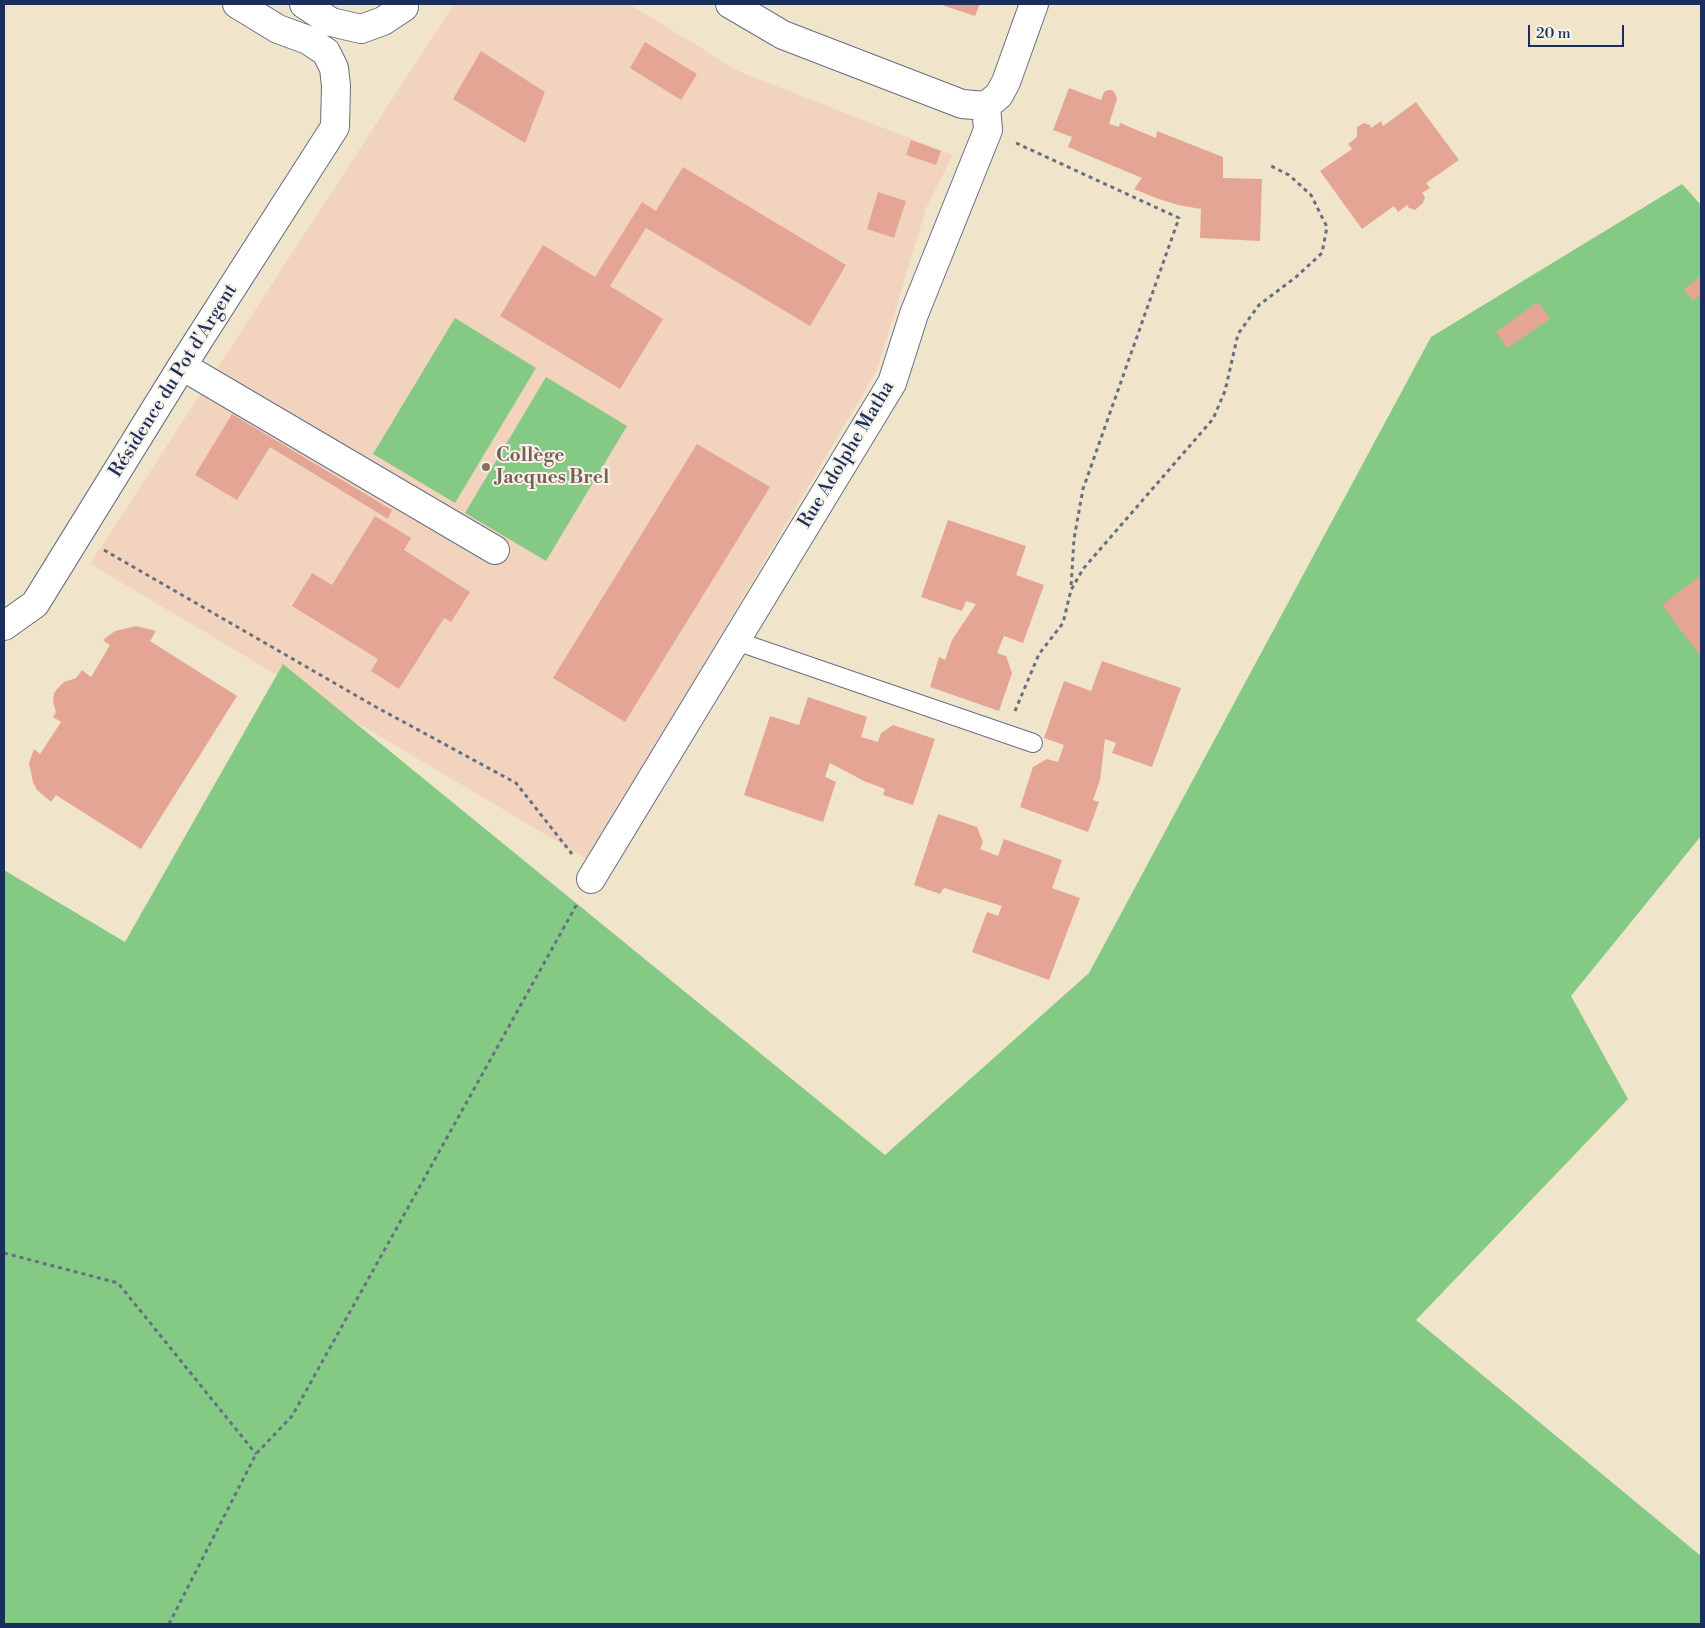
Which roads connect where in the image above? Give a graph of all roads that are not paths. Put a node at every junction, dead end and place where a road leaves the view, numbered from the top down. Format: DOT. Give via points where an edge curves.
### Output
graph roads {
  1 [pos="237,4"];
  2 [pos="730,4"];
  3 [pos="1034,4"];
  4 [pos="310,7"];
  5 [pos="404,7"];
  6 [pos="326,52"];
  7 [pos="987,118"];
  8 [pos="182,366"];
  9 [pos="495,550"];
  10 [pos="4,626"];
  11 [pos="736,640"];
  12 [pos="1033,743"];
  13 [pos="592,879"];
  1 -- 6 [label="street" via="278,29 308,40"];
  2 -- 7 [label="street" via="783,35 962,104"];
  3 -- 7 [label="street, Rue Adolphe Matha" via="1006,82"];
  4 -- 5 [label="street" via="331,22 361,28 382,21"];
  4 -- 6 [label="street" via="325,30"];
  6 -- 8 [label="street, Résidence du Pot d'Argent" via="335,77 334,127"];
  7 -- 11 [label="street, Rue Adolphe Matha" via="914,314 892,383"];
  8 -- 9 [label="street"];
  8 -- 10 [label="street, Résidence du Pot d'Argent" via="35,604"];
  11 -- 12 [label="lane"];
  11 -- 13 [label="street, Rue Adolphe Matha"];
}
